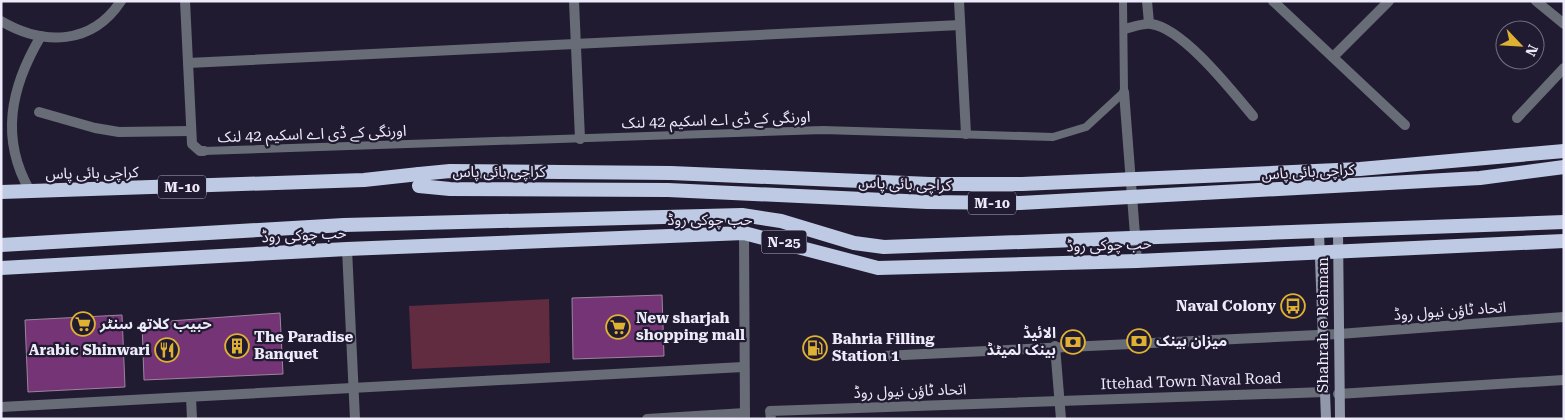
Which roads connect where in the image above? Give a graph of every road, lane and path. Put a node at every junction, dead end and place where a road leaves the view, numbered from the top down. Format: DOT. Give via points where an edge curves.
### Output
graph roads {
  1 [pos="121,1"];
  2 [pos="185,1"];
  3 [pos="574,1"];
  4 [pos="959,1"];
  5 [pos="1123,1"];
  6 [pos="1147,1"];
  7 [pos="1273,1"];
  8 [pos="1389,1"];
  9 [pos="1536,1"];
  10 [pos="1,22"];
  11 [pos="1149,23"];
  12 [pos="1564,24"];
  13 [pos="960,25"];
  14 [pos="1125,29"];
  15 [pos="42,36"];
  16 [pos="576,46"];
  17 [pos="1333,57"];
  18 [pos="188,63"];
  19 [pos="1564,68"];
  20 [pos="1124,92"];
  21 [pos="40,112"];
  22 [pos="1253,116"];
  23 [pos="1517,118"];
  24 [pos="1405,125"];
  25 [pos="191,131"];
  26 [pos="966,134"];
  27 [pos="580,139"];
  28 [pos="204,151"];
  29 [pos="1564,151"];
  30 [pos="1564,167"];
  31 [pos="419,180"];
  32 [pos="30,191"];
  33 [pos="1,192"];
  34 [pos="742,215"];
  35 [pos="1564,222"];
  36 [pos="1319,232"];
  37 [pos="1338,232"];
  38 [pos="744,233"];
  39 [pos="1136,238"];
  40 [pos="1564,241"];
  41 [pos="1,245"];
  42 [pos="348,249"];
  43 [pos="1319,252"];
  44 [pos="1338,252"];
  45 [pos="1137,261"];
  46 [pos="1,268"];
  47 [pos="1564,317"];
  48 [pos="1340,334"];
  49 [pos="1322,335"];
  50 [pos="1055,346"];
  51 [pos="883,356"];
  52 [pos="743,367"];
  53 [pos="1564,380"];
  54 [pos="354,388"];
  55 [pos="1325,392"];
  56 [pos="1338,394"];
  57 [pos="191,397"];
  58 [pos="1058,400"];
  59 [pos="1,407"];
  60 [pos="745,416"];
  61 [pos="192,419"];
  62 [pos="355,419"];
  63 [pos="647,419"];
  64 [pos="771,419"];
  65 [pos="1061,419"];
  66 [pos="1326,419"];
  67 [pos="1340,419"];
  1 -- 15 [label="street" via="93,29 71,36"];
  2 -- 18 [label="street"];
  3 -- 16 [label="street"];
  4 -- 13 [label="street"];
  5 -- 14 [label="lane"];
  6 -- 11 [label="street"];
  7 -- 17 [label="street"];
  8 -- 17 [label="street"];
  9 -- 12 [label="street"];
  10 -- 15 [label="street"];
  11 -- 14 [label="street"];
  11 -- 22 [label="street" via="1174,33 1219,75"];
  13 -- 16 [label="street"];
  13 -- 26 [label="street"];
  14 -- 20 [label="lane"];
  15 -- 32 [label="street" via="19,81 3,135 10,161"];
  16 -- 18 [label="street"];
  16 -- 27 [label="street"];
  17 -- 24 [label="street"];
  18 -- 25 [label="street"];
  19 -- 23 [label="street"];
  20 -- 26 [label="lane, اورنگی کے ڈی اے اسکیم 42 لنک" via="1086,127 1053,136"];
  20 -- 39 [label="street"];
  21 -- 25 [label="street" via="119,132"];
  25 -- 28 [label="street" via="192,144"];
  26 -- 27 [label="lane, اورنگی کے ڈی اے اسکیم 42 لنک" via="823,130"];
  27 -- 28 [label="lane, اورنگی کے ڈی اے اسکیم 42 لنک"];
  29 -- 31 [label="highway, کراچی بائی پاس / M-10, bridge" via="1360,169 1022,184 930,184 671,172 450,171"];
  30 -- 31 [label="highway, کراچی بائی پاس / M-10, bridge" via="1480,178 1020,203 668,190 450,189"];
  31 -- 32 [label="highway, کراچی بائی پاس / M-10"];
  32 -- 33 [label="highway, کراچی بائی پاس / M-10"];
  34 -- 38 [label="street"];
  34 -- 39 [label="highway" via="781,221 854,243 884,247"];
  34 -- 41 [label="highway" via="344,225"];
  35 -- 37 [label="highway"];
  36 -- 37 [label="highway"];
  36 -- 39 [label="highway"];
  36 -- 43 [label="main road, Shahrah e Rehman"];
  37 -- 44 [label="main road, Shahrah e Rehman"];
  38 -- 42 [label="highway, حب چوکی روڈ / N-25"];
  38 -- 45 [label="highway, حب چوکی روڈ / N-25" via="878,268"];
  38 -- 52 [label="street"];
  39 -- 45 [label="street"];
  40 -- 44 [label="highway, حب چوکی روڈ / N-25"];
  42 -- 46 [label="highway, حب چوکی روڈ / N-25"];
  42 -- 54 [label="street"];
  43 -- 44 [label="highway, حب چوکی روڈ / N-25"];
  43 -- 45 [label="highway, حب چوکی روڈ / N-25"];
  43 -- 49 [label="main road, Shahrah e Rehman"];
  44 -- 48 [label="main road, Shahrah e Rehman"];
  47 -- 48 [label="street, اتحاد ٹاؤن نیول روڈ"];
  48 -- 49 [label="street, اتحاد ٹاؤن نیول روڈ"];
  48 -- 56 [label="main road, Shahrah e Rehman"];
  49 -- 50 [label="street, اتحاد ٹاؤن نیول روڈ"];
  49 -- 55 [label="main road, Shahrah e Rehman"];
  50 -- 51 [label="street, اتحاد ٹاؤن نیول روڈ"];
  50 -- 58 [label="street"];
  52 -- 54 [label="street"];
  52 -- 60 [label="street"];
  53 -- 56 [label="street"];
  54 -- 57 [label="street"];
  54 -- 62 [label="street"];
  55 -- 58 [label="street, Ittehad Town Naval Road"];
  55 -- 66 [label="main road, Shahrah e Rehman"];
  56 -- 67 [label="main road, Shahrah e Rehman"];
  57 -- 59 [label="street"];
  57 -- 61 [label="street"];
  58 -- 64 [label="street, اتحاد ٹاؤن نیول روڈ" via="770,411"];
  58 -- 65 [label="street"];
  60 -- 63 [label="street"];
}
